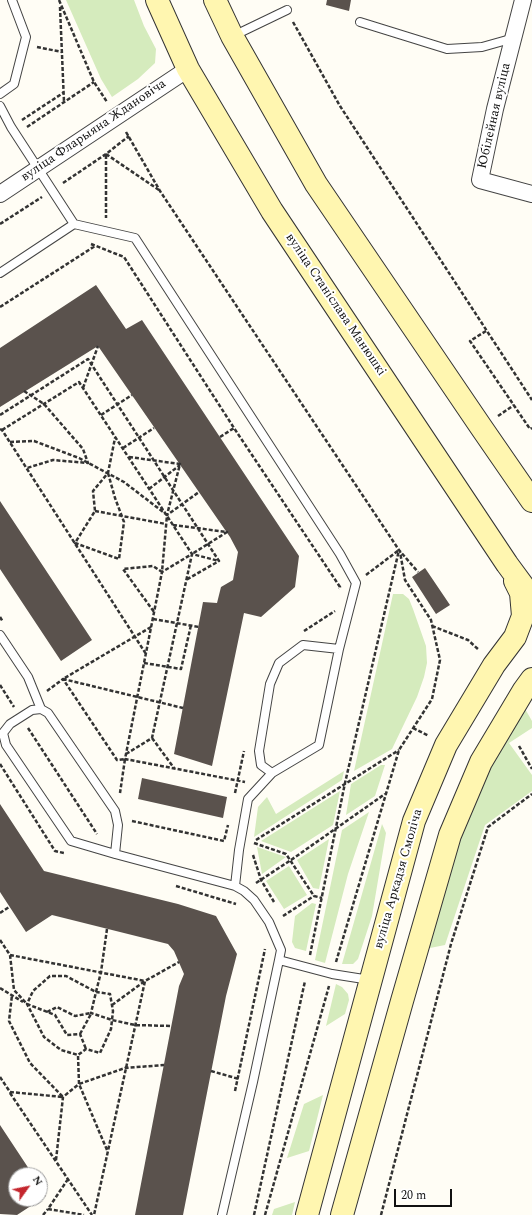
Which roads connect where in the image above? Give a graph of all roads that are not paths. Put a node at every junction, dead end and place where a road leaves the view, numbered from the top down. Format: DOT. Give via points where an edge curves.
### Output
graph roads {
  1 [pos="12,0"];
  2 [pos="157,0"];
  3 [pos="215,0"];
  4 [pos="523,0"];
  5 [pos="287,10"];
  6 [pos="360,22"];
  7 [pos="232,36"];
  8 [pos="514,38"];
  9 [pos="188,69"];
  10 [pos="0,94"];
  11 [pos="0,106"];
  12 [pos="38,169"];
  13 [pos="0,194"];
  14 [pos="532,194"];
  15 [pos="74,224"];
  16 [pos="0,273"];
  17 [pos="532,501"];
  18 [pos="507,564"];
  19 [pos="532,598"];
  20 [pos="0,634"];
  21 [pos="339,649"];
  22 [pos="532,679"];
  23 [pos="41,709"];
  24 [pos="272,773"];
  25 [pos="116,849"];
  26 [pos="235,886"];
  27 [pos="279,960"];
  28 [pos="370,980"];
  29 [pos="222,1215"];
  30 [pos="307,1215"];
  31 [pos="342,1215"];
  1 -- 10 [label="lane" via="26,37 14,84"];
  2 -- 9 [label="main road, вуліца Станіслава Манюшкі"];
  3 -- 7 [label="main road"];
  4 -- 8 [label="street, Юбілейная вуліца"];
  5 -- 7 [label="lane"];
  6 -- 8 [label="lane" via="447,49 482,47"];
  7 -- 17 [label="main road" via="316,184"];
  8 -- 14 [label="street, Юбілейная вуліца" via="480,180"];
  9 -- 12 [label="street, вуліца Фларыяна Ждановіча"];
  9 -- 18 [label="main road, вуліца Станіслава Манюшкі" via="272,211"];
  11 -- 12 [label="lane"];
  12 -- 13 [label="street, вуліца Фларыяна Ждановіча"];
  12 -- 15 [label="lane"];
  15 -- 16 [label="lane"];
  15 -- 21 [label="lane" via="135,238 340,554 356,583"];
  18 -- 19 [label="main road, вуліца Станіслава Манюшкі"];
  18 -- 28 [label="main road, вуліца Аркадзя Смоліча" via="521,593 523,616 516,637 494,665 446,745 414,820"];
  20 -- 23 [label="lane" via="28,677"];
  21 -- 24 [label="lane" via="319,746"];
  21 -- 24 [label="lane" via="303,645 279,663 270,684 258,751 262,765"];
  22 -- 31 [label="main road" via="481,762 450,835"];
  23 -- 25 [label="lane" via="48,713 115,812 118,825"];
  23 -- 25 [label="lane" via="32,710 10,724 3,733 6,745 71,841"];
  24 -- 26 [label="lane" via="248,799"];
  25 -- 26 [label="lane"];
  26 -- 27 [label="lane" via="254,900 269,922 281,950"];
  27 -- 28 [label="lane" via="332,974"];
  27 -- 29 [label="lane"];
  28 -- 30 [label="main road, вуліца Аркадзя Смоліча"];
}
